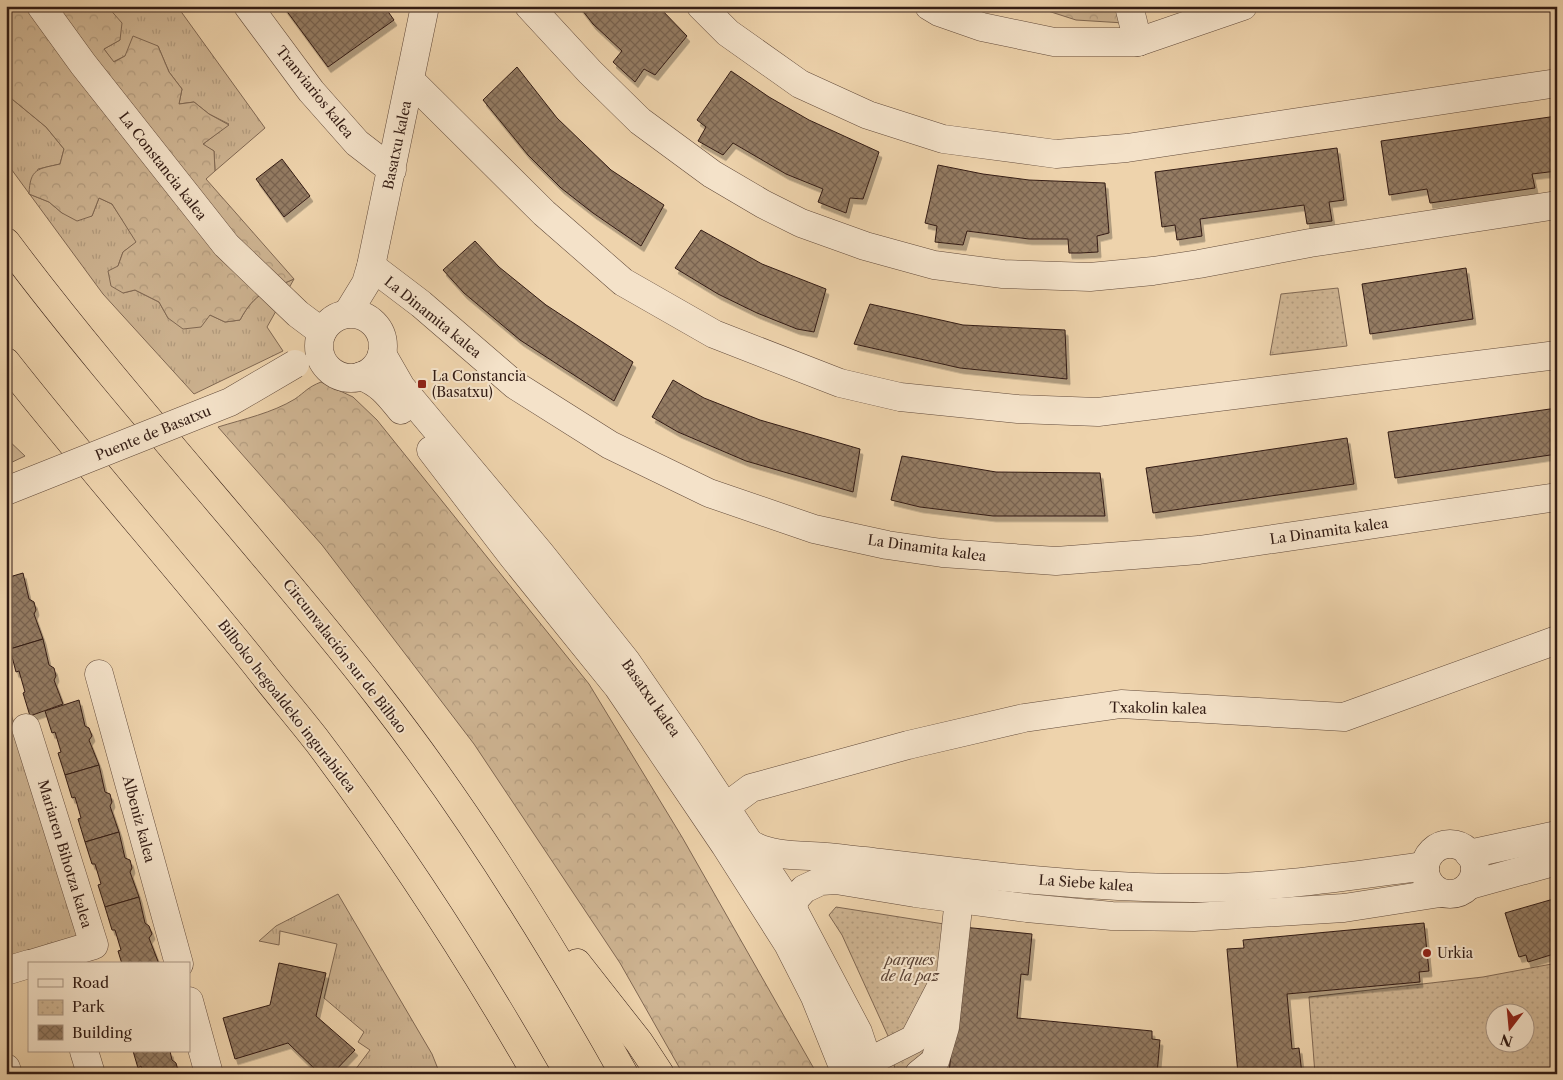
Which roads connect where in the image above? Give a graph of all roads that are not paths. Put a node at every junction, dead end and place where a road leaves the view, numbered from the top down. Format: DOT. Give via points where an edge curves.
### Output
graph roads {
  1 [pos="41,6"];
  2 [pos="248,6"];
  3 [pos="425,6"];
  4 [pos="529,6"];
  5 [pos="701,6"];
  6 [pos="929,6"];
  7 [pos="1129,6"];
  8 [pos="1243,6"];
  9 [pos="1210,12"];
  10 [pos="1138,42"];
  11 [pos="410,80"];
  12 [pos="1557,83"];
  13 [pos="392,170"];
  14 [pos="1557,205"];
  15 [pos="6,242"];
  16 [pos="368,275"];
  17 [pos="347,314"];
  18 [pos="375,324"];
  19 [pos="322,345"];
  20 [pos="382,354"];
  21 [pos="1557,355"];
  22 [pos="6,362"];
  23 [pos="361,376"];
  24 [pos="6,491"];
  25 [pos="1557,498"];
  26 [pos="1557,640"];
  27 [pos="99,674"];
  28 [pos="26,728"];
  29 [pos="731,803"];
  30 [pos="1557,835"];
  31 [pos="767,852"];
  32 [pos="1469,854"];
  33 [pos="1557,861"];
  34 [pos="1425,866"];
  35 [pos="506,875"];
  36 [pos="750,884"];
  37 [pos="1470,884"];
  38 [pos="1440,893"];
  39 [pos="798,899"];
  40 [pos="959,899"];
  41 [pos="42,962"];
  42 [pos="177,962"];
  43 [pos="28,966"];
  44 [pos="6,971"];
  45 [pos="940,989"];
  46 [pos="190,1005"];
  47 [pos="84,1052"];
  48 [pos="6,1068"];
  49 [pos="862,1070"];
  50 [pos="8,1074"];
  51 [pos="91,1074"];
  52 [pos="209,1074"];
  53 [pos="536,1074"];
  54 [pos="624,1074"];
  55 [pos="660,1074"];
  56 [pos="920,1074"];
  1 -- 19 [label="street, La Constancia kalea" via="226,245 298,314"];
  2 -- 13 [label="street, Tranviarios kalea" via="311,91 357,143"];
  3 -- 11 [label="street, Basatxu kalea"];
  4 -- 14 [label="street" via="640,121 712,174 801,223 865,246 934,265 1003,274 1090,277 1153,271"];
  5 -- 12 [label="street" via="728,33 800,84 868,115 943,139 1056,154 1127,148"];
  6 -- 10 [label="street" via="982,26 1054,42"];
  7 -- 10 [label="street"];
  8 -- 9 [label="street"];
  9 -- 10 [label="street"];
  11 -- 13 [label="street, Basatxu kalea"];
  11 -- 21 [label="street" via="544,213 623,282 714,334 840,383 900,397 1018,410 1098,412"];
  13 -- 16 [label="street, Basatxu kalea"];
  15 -- 35 [label="highway, Circunvalación sur de Bilbao" via="378,695"];
  16 -- 17 [label="street, Basatxu kalea"];
  16 -- 18 [label="street, Basatxu kalea"];
  16 -- 25 [label="street, La Dinamita kalea" via="435,315 515,385 610,444 709,494 814,529 887,545 1056,562 1200,550"];
  17 -- 18 [label="street" via="362,316"];
  17 -- 19 [label="street" via="328,323"];
  18 -- 20 [label="street" via="382,338"];
  19 -- 23 [label="street" via="326,366 333,372 352,378"];
  19 -- 24 [label="street, Puente de Basatxu, bridge" via="230,402"];
  20 -- 23 [label="street" via="378,364"];
  20 -- 31 [label="street, Basatxu kalea" via="401,387 626,662"];
  22 -- 53 [label="highway, Bilboko hegoaldeko ingurabidea" via="317,741 442,916"];
  23 -- 36 [label="street, Basatxu kalea" via="376,382 389,395 618,687"];
  26 -- 29 [label="street, Txakolin kalea" via="1344,717 1121,704 1024,718 908,745 751,788"];
  27 -- 42 [label="street, Albeniz kalea"];
  28 -- 41 [label="street, Mariaren Bihotza kalea" via="94,945"];
  30 -- 32 [label="street"];
  31 -- 34 [label="street, La Siebe kalea" via="1107,886 1193,888 1340,878"];
  31 -- 36 [label="street" via="752,863"];
  31 -- 39 [label="street, Basatxu kalea" via="801,864 806,870 808,880"];
  32 -- 34 [label="street" via="1463,848 1447,844 1439,847"];
  32 -- 37 [label="street" via="1475,869"];
  33 -- 37 [label="street"];
  34 -- 38 [label="street" via="1428,882"];
  35 -- 54 [label="highway"];
  35 -- 55 [label="highway" via="640,1042"];
  36 -- 49 [label="street, Basatxu kalea" via="788,944 815,997"];
  37 -- 38 [label="street" via="1457,894"];
  38 -- 40 [label="street" via="1344,908 1194,917 1112,916"];
  39 -- 40 [label="street" via="821,882 836,880"];
  39 -- 49 [label="street" via="858,1032"];
  40 -- 56 [label="street" via="945,1026 935,1061"];
  43 -- 44 [label="street, Mariaren Bihotza kalea"];
  45 -- 49 [label="street" via="914,1040"];
  46 -- 52 [label="street"];
  47 -- 51 [label="street"];
  48 -- 50 [label="street"];
}
